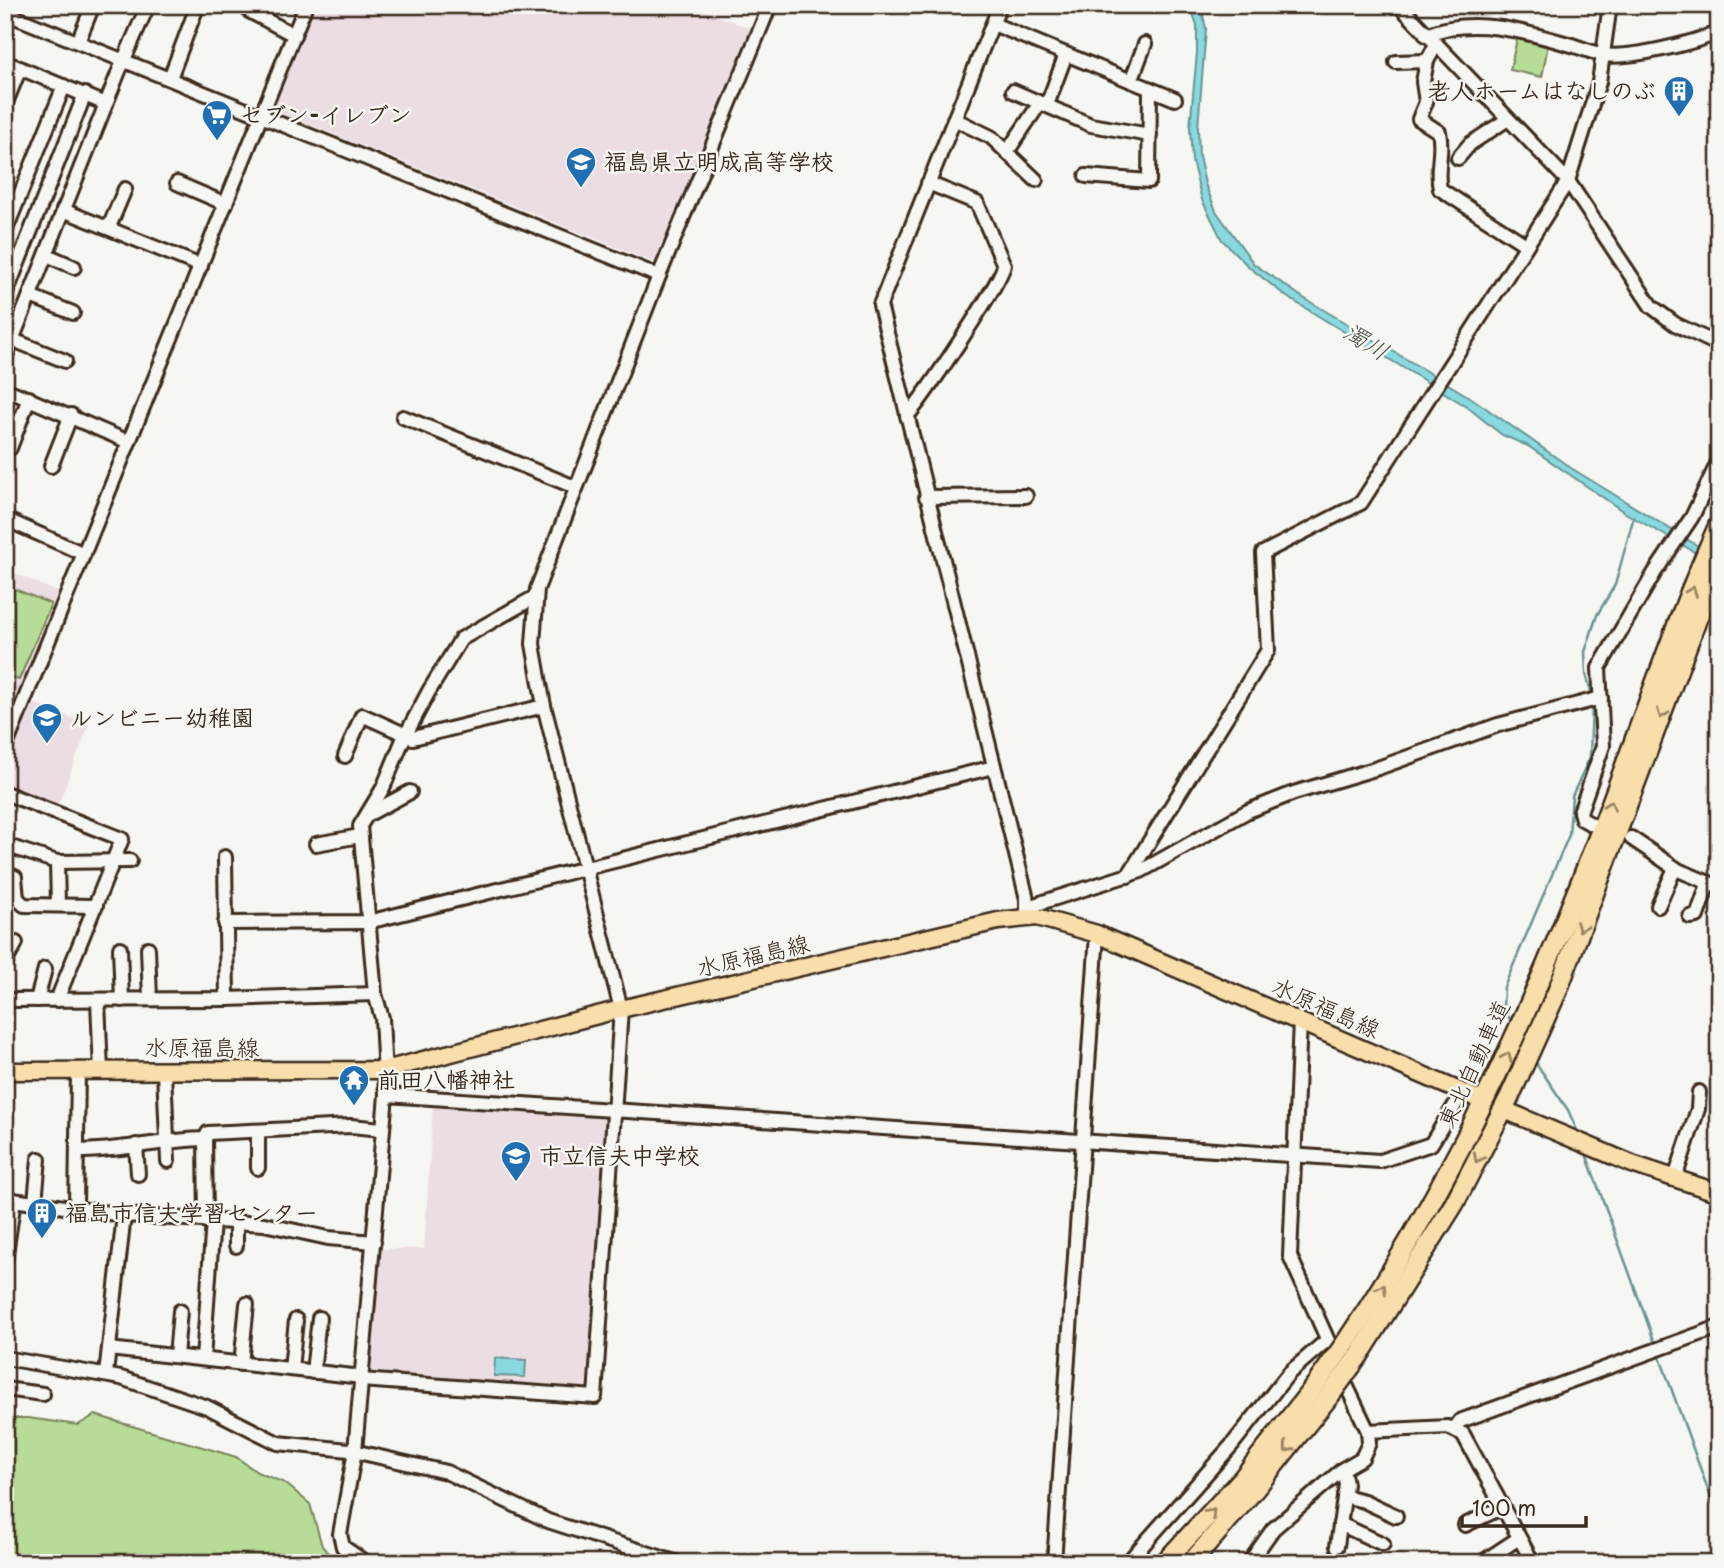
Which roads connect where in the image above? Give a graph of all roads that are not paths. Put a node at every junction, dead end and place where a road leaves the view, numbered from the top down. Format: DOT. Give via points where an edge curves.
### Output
graph roads {
  1 [pos="93,5"];
  2 [pos="148,5"];
  3 [pos="306,5"];
  4 [pos="770,5"];
  5 [pos="1000,5"];
  6 [pos="1399,5"];
  7 [pos="1610,5"];
  8 [pos="249,11"];
  9 [pos="195,12"];
  10 [pos="5,13"];
  11 [pos="993,24"];
  12 [pos="1719,32"];
  13 [pos="294,35"];
  14 [pos="1426,35"];
  15 [pos="78,42"];
  16 [pos="1145,44"];
  17 [pos="1436,45"];
  18 [pos="1066,54"];
  19 [pos="1605,55"];
  20 [pos="125,61"];
  21 [pos="1427,61"];
  22 [pos="5,62"];
  23 [pos="1396,62"];
  24 [pos="20,68"];
  25 [pos="170,78"];
  26 [pos="1131,81"];
  27 [pos="64,86"];
  28 [pos="1150,89"];
  29 [pos="1013,91"];
  30 [pos="85,94"];
  31 [pos="1175,99"];
  32 [pos="106,104"];
  33 [pos="1044,104"];
  34 [pos="5,105"];
  35 [pos="262,116"];
  36 [pos="1508,119"];
  37 [pos="954,120"];
  38 [pos="1150,135"];
  39 [pos="1007,152"];
  40 [pos="1458,158"];
  41 [pos="1086,176"];
  42 [pos="1036,180"];
  43 [pos="1568,181"];
  44 [pos="177,183"];
  45 [pos="928,183"];
  46 [pos="125,189"];
  47 [pos="226,204"];
  48 [pos="63,210"];
  49 [pos="109,227"];
  50 [pos="5,232"];
  51 [pos="1526,245"];
  52 [pos="47,255"];
  53 [pos="201,266"];
  54 [pos="74,267"];
  55 [pos="659,276"];
  56 [pos="5,296"];
  57 [pos="30,296"];
  58 [pos="73,313"];
  59 [pos="5,318"];
  60 [pos="19,323"];
  61 [pos="13,340"];
  62 [pos="1719,345"];
  63 [pos="5,358"];
  64 [pos="65,361"];
  65 [pos="5,389"];
  66 [pos="29,398"];
  67 [pos="71,415"];
  68 [pos="907,416"];
  69 [pos="403,417"];
  70 [pos="129,442"];
  71 [pos="10,447"];
  72 [pos="1719,460"];
  73 [pos="51,466"];
  74 [pos="575,487"];
  75 [pos="1026,496"];
  76 [pos="926,497"];
  77 [pos="5,519"];
  78 [pos="1719,524"];
  79 [pos="84,554"];
  80 [pos="1719,561"];
  81 [pos="536,597"];
  82 [pos="1679,644"];
  83 [pos="1601,698"];
  84 [pos="544,706"];
  85 [pos="405,736"];
  86 [pos="5,748"];
  87 [pos="345,756"];
  88 [pos="994,767"];
  89 [pos="410,792"];
  90 [pos="5,793"];
  91 [pos="369,814"];
  92 [pos="1591,824"];
  93 [pos="359,836"];
  94 [pos="1632,838"];
  95 [pos="316,844"];
  96 [pos="5,845"];
  97 [pos="225,857"];
  98 [pos="113,861"];
  99 [pos="130,861"];
  100 [pos="57,862"];
  101 [pos="1675,868"];
  102 [pos="584,869"];
  103 [pos="5,873"];
  104 [pos="1128,876"];
  105 [pos="1713,885"];
  106 [pos="58,905"];
  107 [pos="96,906"];
  108 [pos="1658,906"];
  109 [pos="1027,917"];
  110 [pos="1690,917"];
  111 [pos="368,922"];
  112 [pos="225,923"];
  113 [pos="1097,934"];
  114 [pos="16,943"];
  115 [pos="120,948"];
  116 [pos="148,948"];
  117 [pos="5,963"];
  118 [pos="45,969"];
  119 [pos="375,994"];
  120 [pos="150,999"];
  121 [pos="227,999"];
  122 [pos="5,1000"];
  123 [pos="37,1000"];
  124 [pos="57,1000"];
  125 [pos="122,1000"];
  126 [pos="99,1001"];
  127 [pos="621,1009"];
  128 [pos="1300,1021"];
  129 [pos="385,1070"];
  130 [pos="5,1071"];
  131 [pos="78,1072"];
  132 [pos="101,1072"];
  133 [pos="164,1072"];
  134 [pos="1699,1092"];
  135 [pos="386,1095"];
  136 [pos="1471,1095"];
  137 [pos="1508,1105"];
  138 [pos="615,1111"];
  139 [pos="382,1129"];
  140 [pos="258,1131"];
  141 [pos="205,1139"];
  142 [pos="166,1140"];
  143 [pos="1083,1142"];
  144 [pos="136,1145"];
  145 [pos="78,1151"];
  146 [pos="1293,1155"];
  147 [pos="39,1159"];
  148 [pos="169,1161"];
  149 [pos="258,1168"];
  150 [pos="138,1174"];
  151 [pos="1675,1178"];
  152 [pos="1719,1193"];
  153 [pos="9,1200"];
  154 [pos="35,1202"];
  155 [pos="76,1208"];
  156 [pos="124,1215"];
  157 [pos="210,1221"];
  158 [pos="236,1222"];
  159 [pos="374,1241"];
  160 [pos="236,1246"];
  161 [pos="5,1261"];
  162 [pos="247,1304"];
  163 [pos="180,1311"];
  164 [pos="319,1318"];
  165 [pos="296,1320"];
  166 [pos="1719,1327"];
  167 [pos="1340,1345"];
  168 [pos="109,1349"];
  169 [pos="176,1356"];
  170 [pos="203,1359"];
  171 [pos="6,1361"];
  172 [pos="241,1364"];
  173 [pos="291,1369"];
  174 [pos="313,1372"];
  175 [pos="106,1374"];
  176 [pos="361,1379"];
  177 [pos="5,1388"];
  178 [pos="1332,1388"];
  179 [pos="43,1394"];
  180 [pos="1454,1429"];
  181 [pos="1368,1431"];
  182 [pos="355,1451"];
  183 [pos="1343,1469"];
  184 [pos="1344,1496"];
  185 [pos="1503,1507"];
  186 [pos="1396,1516"];
  187 [pos="1340,1524"];
  188 [pos="1465,1525"];
  189 [pos="1519,1538"];
  190 [pos="1383,1544"];
  191 [pos="1337,1546"];
  192 [pos="366,1563"];
  193 [pos="678,1563"];
  194 [pos="1054,1563"];
  195 [pos="1127,1563"];
  196 [pos="1164,1563"];
  197 [pos="1191,1563"];
  198 [pos="1249,1563"];
  199 [pos="1481,1563"];
  200 [pos="1533,1563"];
  1 -- 15 [label="street"];
  2 -- 20 [label="street"];
  3 -- 13 [label="street"];
  4 -- 55 [label="street"];
  5 -- 11 [label="street"];
  6 -- 14 [label="street"];
  7 -- 19 [label="street"];
  8 -- 13 [label="street"];
  9 -- 25 [label="street"];
  10 -- 15 [label="street"];
  11 -- 18 [label="street"];
  11 -- 37 [label="street"];
  12 -- 19 [label="street" via="1674,46"];
  13 -- 35 [label="street"];
  14 -- 17 [label="street"];
  14 -- 19 [label="street" via="1446,28 1502,28"];
  15 -- 20 [label="street"];
  16 -- 26 [label="street"];
  17 -- 21 [label="street"];
  17 -- 36 [label="street"];
  18 -- 26 [label="street"];
  18 -- 33 [label="street"];
  19 -- 43 [label="street"];
  20 -- 25 [label="street"];
  20 -- 32 [label="street"];
  21 -- 23 [label="street"];
  21 -- 51 [label="street" via="1426,102 1419,119 1439,132 1440,189"];
  22 -- 24 [label="street"];
  24 -- 27 [label="street"];
  24 -- 34 [label="street"];
  25 -- 35 [label="street"];
  26 -- 28 [label="street"];
  27 -- 30 [label="street"];
  27 -- 50 [label="street"];
  28 -- 31 [label="street"];
  28 -- 38 [label="street"];
  29 -- 33 [label="street"];
  30 -- 32 [label="street"];
  30 -- 56 [label="street"];
  32 -- 48 [label="street"];
  33 -- 38 [label="street" via="1091,125"];
  33 -- 39 [label="street"];
  35 -- 47 [label="street"];
  35 -- 55 [label="street"];
  36 -- 40 [label="street" via="1469,144"];
  36 -- 43 [label="street"];
  37 -- 39 [label="street" via="980,130"];
  37 -- 45 [label="street"];
  38 -- 41 [label="street" via="1149,181"];
  39 -- 42 [label="street"];
  43 -- 51 [label="street"];
  43 -- 62 [label="street" via="1651,306 1675,324"];
  44 -- 47 [label="street"];
  45 -- 68 [label="street" via="880,305"];
  45 -- 68 [label="street" via="977,203 1004,265"];
  46 -- 49 [label="street"];
  47 -- 53 [label="street"];
  48 -- 49 [label="street"];
  48 -- 52 [label="street"];
  49 -- 53 [label="street"];
  51 -- 104 [label="street" via="1361,503 1263,552 1268,650"];
  52 -- 54 [label="street"];
  52 -- 57 [label="street"];
  53 -- 70 [label="street"];
  55 -- 74 [label="street"];
  57 -- 58 [label="street"];
  57 -- 60 [label="street"];
  59 -- 60 [label="street"];
  60 -- 61 [label="street"];
  61 -- 63 [label="street"];
  61 -- 64 [label="street"];
  65 -- 66 [label="street"];
  66 -- 67 [label="street"];
  66 -- 71 [label="street"];
  67 -- 70 [label="street"];
  67 -- 73 [label="street"];
  68 -- 76 [label="street"];
  69 -- 74 [label="street"];
  70 -- 79 [label="street"];
  72 -- 83 [label="street" via="1684,530 1600,668"];
  74 -- 81 [label="street"];
  75 -- 76 [label="street"];
  76 -- 88 [label="street"];
  77 -- 79 [label="street"];
  82 -- 78 [label="highway, 東北自動車道, one-way"];
  79 -- 86 [label="street"];
  80 -- 82 [label="highway, 東北自動車道"];
  81 -- 84 [label="street" via="533,643"];
  81 -- 85 [label="street" via="461,639"];
  82 -- 137 [label="highway, 東北自動車道, one-way" via="1557,992"];
  167 -- 82 [label="highway, 東北自動車道, one-way" via="1432,1204 1493,1087"];
  83 -- 92 [label="street" via="1603,746 1580,812"];
  83 -- 104 [label="street" via="1498,725 1294,793 1248,811"];
  84 -- 85 [label="street" via="413,738"];
  84 -- 102 [label="street"];
  85 -- 87 [label="street" via="362,715"];
  85 -- 91 [label="street"];
  88 -- 102 [label="street"];
  88 -- 109 [label="street" via="1027,899"];
  89 -- 91 [label="street"];
  90 -- 98 [label="street" via="122,839"];
  91 -- 93 [label="street"];
  93 -- 95 [label="street"];
  93 -- 111 [label="street"];
  94 -- 101 [label="street"];
  96 -- 100 [label="street"];
  97 -- 112 [label="street"];
  98 -- 99 [label="street"];
  98 -- 100 [label="street"];
  98 -- 107 [label="street"];
  100 -- 106 [label="street"];
  101 -- 105 [label="street"];
  101 -- 108 [label="street"];
  102 -- 111 [label="street"];
  102 -- 127 [label="street"];
  103 -- 106 [label="street" via="15,877 17,898 24,905"];
  104 -- 109 [label="street" via="1037,904"];
  105 -- 110 [label="street" via="1697,916"];
  106 -- 107 [label="street"];
  107 -- 124 [label="street"];
  109 -- 113 [label="main road, 水原福島線" via="1051,919"];
  109 -- 127 [label="main road, 水原福島線"];
  111 -- 112 [label="street"];
  111 -- 119 [label="street"];
  112 -- 121 [label="street"];
  113 -- 128 [label="main road, 水原福島線"];
  113 -- 143 [label="street"];
  114 -- 117 [label="street"];
  115 -- 125 [label="street"];
  116 -- 120 [label="street"];
  118 -- 123 [label="street"];
  119 -- 121 [label="street"];
  119 -- 129 [label="street" via="382,1018"];
  120 -- 121 [label="street"];
  120 -- 125 [label="street"];
  122 -- 123 [label="street"];
  123 -- 124 [label="street"];
  124 -- 126 [label="street"];
  125 -- 126 [label="street"];
  126 -- 132 [label="street"];
  127 -- 129 [label="main road, 水原福島線"];
  127 -- 138 [label="street"];
  128 -- 136 [label="main road, 水原福島線"];
  128 -- 146 [label="street"];
  129 -- 133 [label="main road, 水原福島線"];
  129 -- 135 [label="street"];
  130 -- 131 [label="main road, 水原福島線"];
  131 -- 132 [label="main road, 水原福島線"];
  131 -- 145 [label="street"];
  132 -- 133 [label="main road, 水原福島線"];
  133 -- 142 [label="street"];
  134 -- 151 [label="street" via="1698,1109"];
  135 -- 138 [label="street"];
  135 -- 139 [label="street"];
  136 -- 146 [label="street" via="1432,1144 1380,1161"];
  137 -- 151 [label="main road" via="1582,1143"];
  137 -- 167 [label="highway, 東北自動車道, one-way" via="1454,1204"];
  138 -- 143 [label="street"];
  138 -- 176 [label="street" via="595,1397"];
  139 -- 140 [label="street"];
  139 -- 159 [label="street"];
  140 -- 141 [label="street" via="208,1133"];
  140 -- 149 [label="street"];
  141 -- 142 [label="street"];
  141 -- 157 [label="street"];
  142 -- 144 [label="street"];
  142 -- 148 [label="street"];
  143 -- 146 [label="street"];
  143 -- 194 [label="street"];
  144 -- 145 [label="street"];
  144 -- 150 [label="street"];
  145 -- 155 [label="street"];
  146 -- 167 [label="street" via="1290,1256"];
  147 -- 154 [label="street"];
  151 -- 152 [label="main road"];
  153 -- 154 [label="street"];
  153 -- 161 [label="street"];
  154 -- 155 [label="street"];
  155 -- 156 [label="street"];
  156 -- 157 [label="street"];
  156 -- 168 [label="street"];
  157 -- 158 [label="street"];
  157 -- 170 [label="street"];
  158 -- 159 [label="street"];
  158 -- 160 [label="street"];
  159 -- 176 [label="street"];
  162 -- 172 [label="street"];
  163 -- 169 [label="street"];
  164 -- 174 [label="street"];
  165 -- 173 [label="street"];
  166 -- 180 [label="street" via="1460,1421"];
  167 -- 178 [label="highway, 東北自動車道, bridge"];
  167 -- 195 [label="street" via="1289,1373"];
  168 -- 169 [label="street"];
  168 -- 175 [label="street"];
  169 -- 170 [label="street"];
  170 -- 172 [label="street"];
  171 -- 175 [label="street"];
  172 -- 173 [label="street"];
  173 -- 174 [label="street"];
  174 -- 176 [label="street"];
  175 -- 182 [label="street" via="207,1407 278,1443"];
  176 -- 182 [label="street"];
  177 -- 179 [label="street"];
  178 -- 181 [label="street"];
  196 -- 178 [label="highway, 東北自動車道, one-way"];
  178 -- 197 [label="highway, 東北自動車道, one-way"];
  180 -- 181 [label="street"];
  180 -- 185 [label="street" via="1472,1448"];
  181 -- 183 [label="street" via="1367,1452"];
  182 -- 192 [label="street" via="340,1541"];
  182 -- 193 [label="street" via="446,1472 548,1521"];
  183 -- 184 [label="street"];
  183 -- 198 [label="street" via="1273,1529"];
  184 -- 186 [label="street"];
  184 -- 187 [label="street"];
  185 -- 188 [label="street"];
  185 -- 189 [label="street"];
  187 -- 190 [label="street"];
  187 -- 191 [label="street"];
  189 -- 199 [label="street"];
  189 -- 200 [label="street"];
}
